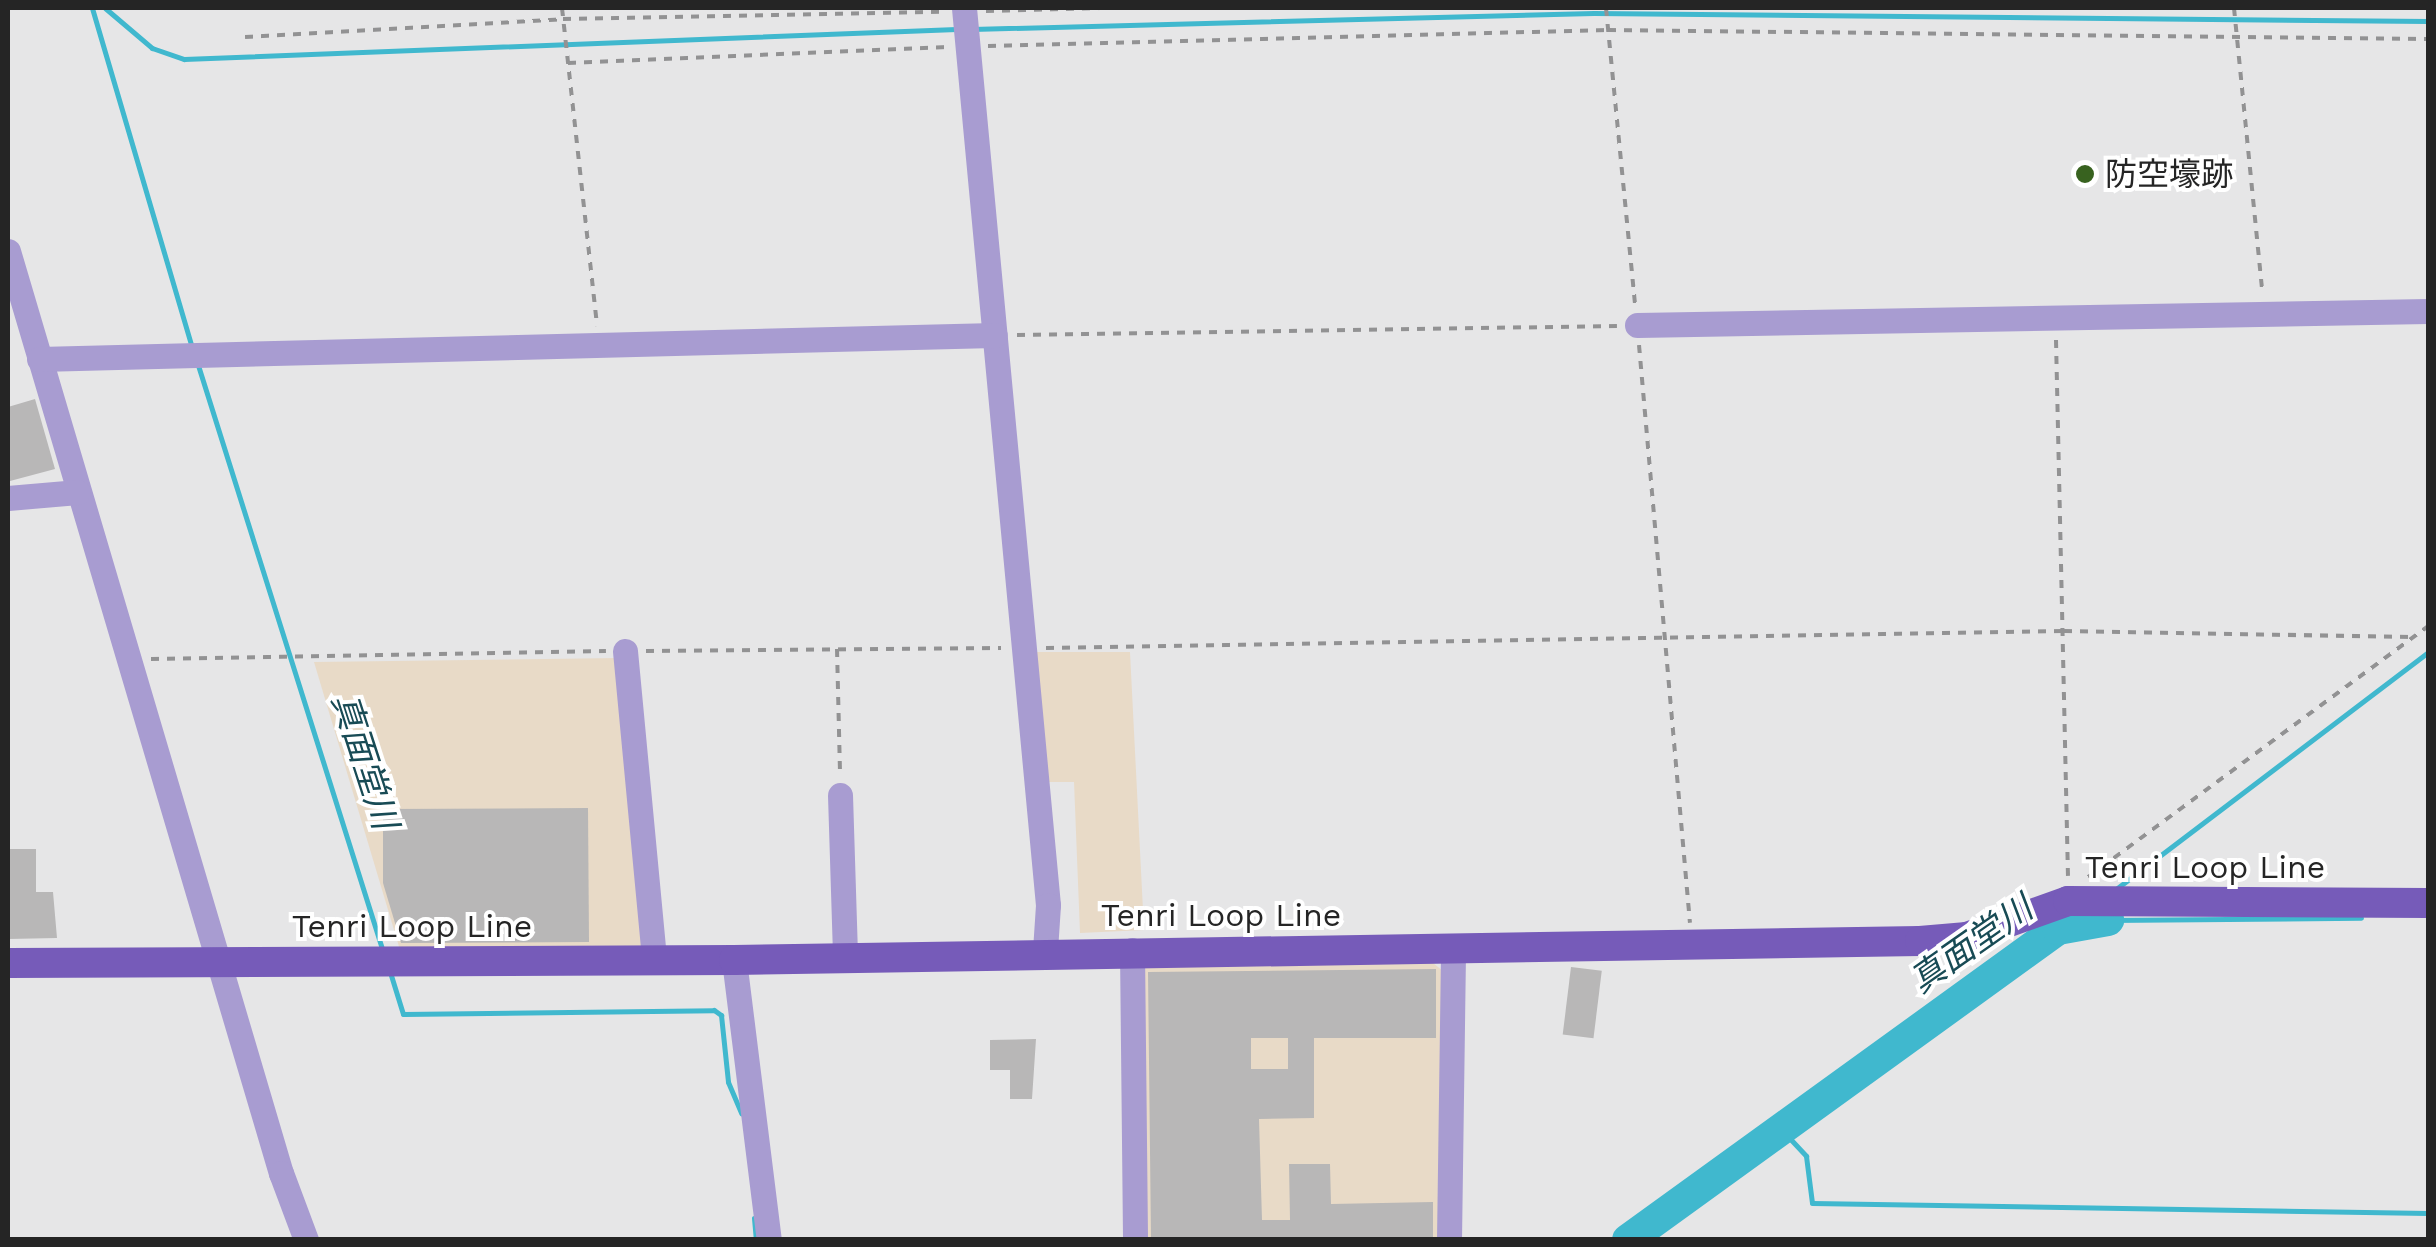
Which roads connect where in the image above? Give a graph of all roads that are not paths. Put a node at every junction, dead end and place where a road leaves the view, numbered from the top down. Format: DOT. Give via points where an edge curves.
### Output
graph roads {
  1 [pos="964,9"];
  2 [pos="8,251"];
  3 [pos="2428,311"];
  4 [pos="1637,325"];
  5 [pos="995,335"];
  6 [pos="38,360"];
  7 [pos="78,492"];
  8 [pos="8,498"];
  9 [pos="624,651"];
  10 [pos="840,795"];
  11 [pos="2428,903"];
  12 [pos="1046,950"];
  13 [pos="1132,950"];
  14 [pos="1453,951"];
  15 [pos="845,955"];
  16 [pos="220,960"];
  17 [pos="654,960"];
  18 [pos="734,960"];
  19 [pos="8,963"];
  20 [pos="306,1240"];
  21 [pos="769,1240"];
  22 [pos="1135,1240"];
  23 [pos="1449,1240"];
  1 -- 5 [label="street"];
  2 -- 6 [label="street"];
  3 -- 4 [label="street"];
  5 -- 6 [label="street"];
  5 -- 12 [label="street" via="1048,905"];
  6 -- 7 [label="street"];
  7 -- 8 [label="street"];
  7 -- 16 [label="street"];
  9 -- 17 [label="street"];
  10 -- 15 [label="street"];
  11 -- 14 [label="main road, Tenri Loop Line" via="2068,896 1967,937"];
  12 -- 13 [label="main road, Tenri Loop Line"];
  12 -- 15 [label="main road, Tenri Loop Line"];
  13 -- 14 [label="main road, Tenri Loop Line"];
  13 -- 22 [label="street"];
  14 -- 23 [label="street"];
  15 -- 18 [label="main road, Tenri Loop Line"];
  16 -- 17 [label="main road, Tenri Loop Line"];
  16 -- 19 [label="main road, Tenri Loop Line"];
  16 -- 20 [label="street"];
  17 -- 18 [label="main road, Tenri Loop Line"];
  18 -- 21 [label="street"];
}
